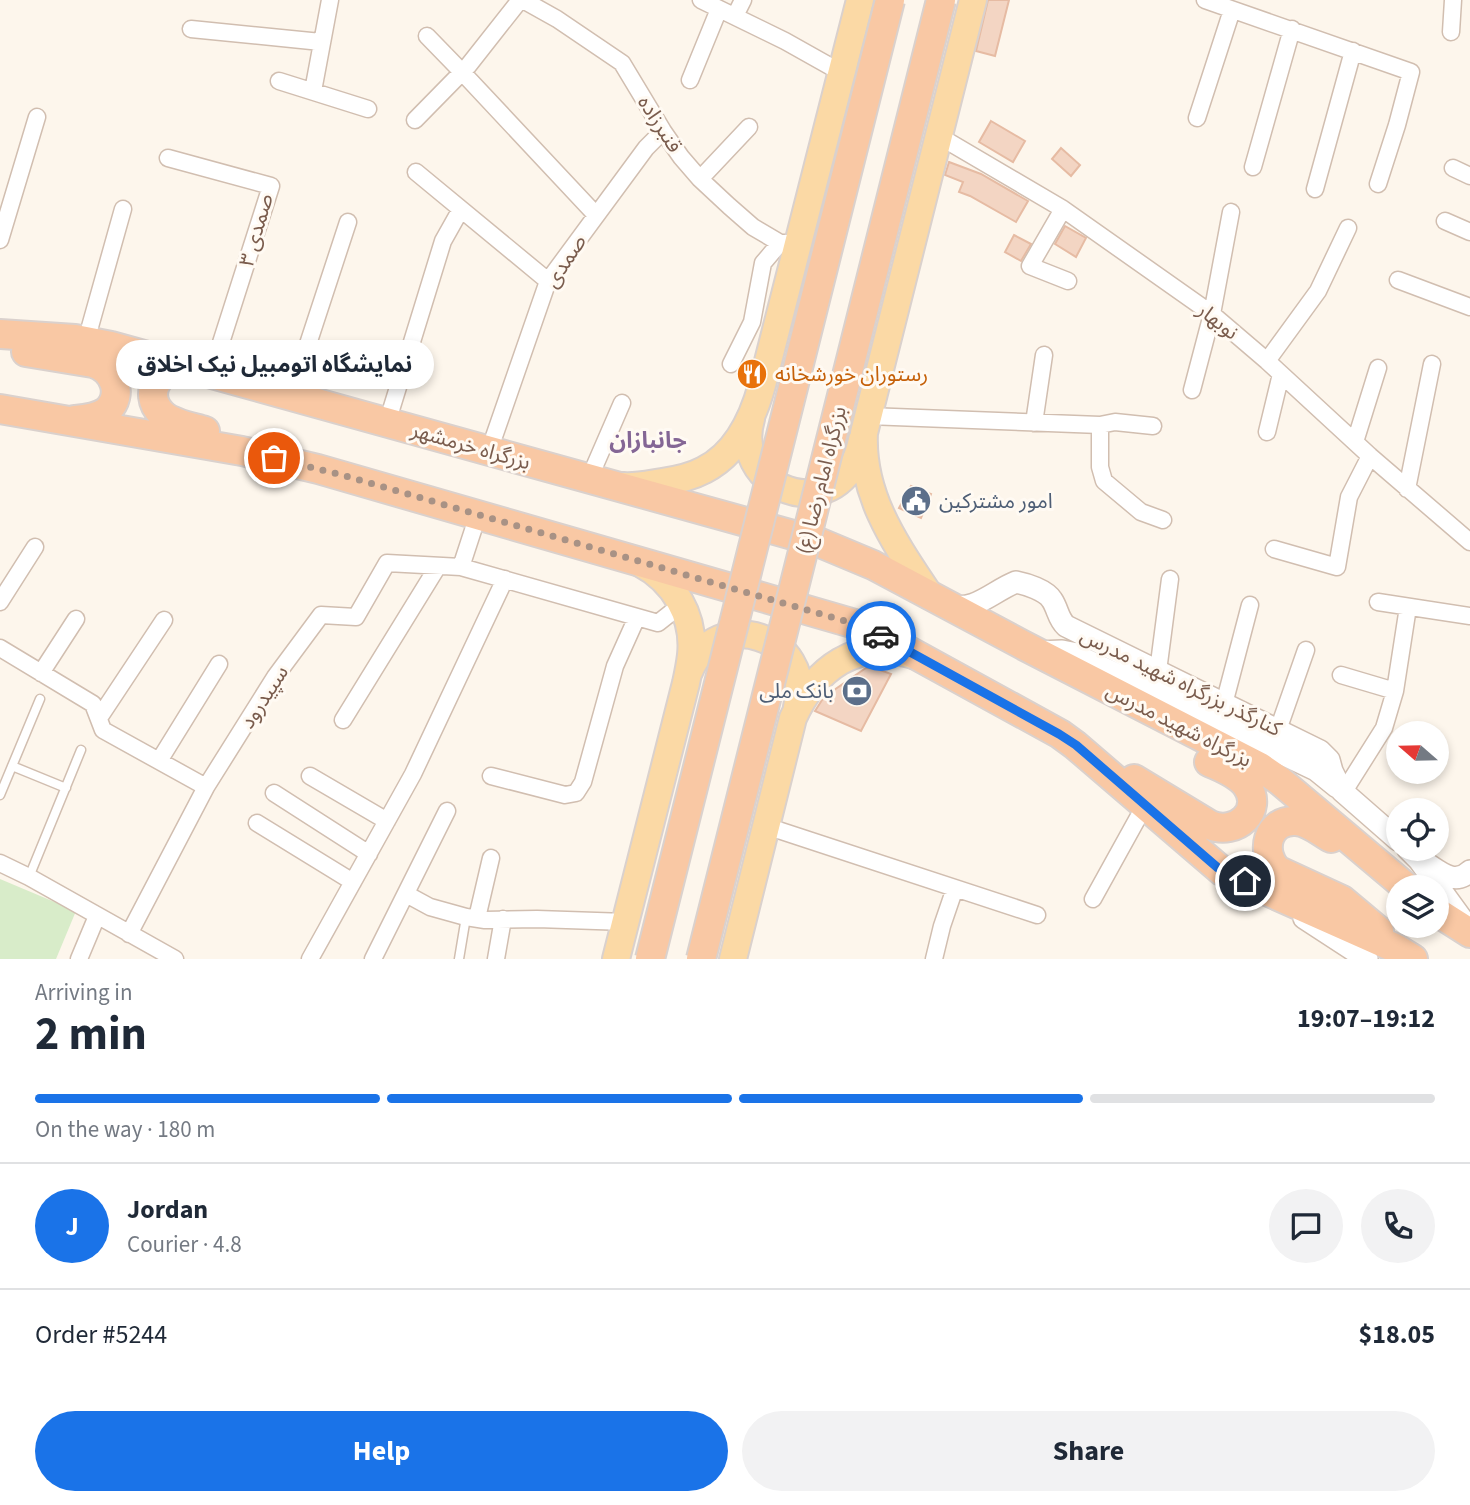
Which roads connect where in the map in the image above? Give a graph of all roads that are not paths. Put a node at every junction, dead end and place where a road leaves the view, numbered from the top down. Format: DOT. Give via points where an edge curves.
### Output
graph roads {
  1 [pos="330,0"];
  2 [pos="522,0"];
  3 [pos="701,0"];
  4 [pos="743,0"];
  5 [pos="860,0"];
  6 [pos="890,0"];
  7 [pos="941,0"];
  8 [pos="973,0"];
  9 [pos="1205,0"];
  10 [pos="1453,0"];
  11 [pos="719,9"];
  12 [pos="1232,10"];
  13 [pos="735,16"];
  14 [pos="191,29"];
  15 [pos="1292,29"];
  16 [pos="1451,32"];
  17 [pos="427,36"];
  18 [pos="321,42"];
  19 [pos="1353,51"];
  20 [pos="462,72"];
  21 [pos="842,73"];
  22 [pos="690,80"];
  23 [pos="279,81"];
  24 [pos="313,91"];
  25 [pos="368,109"];
  26 [pos="37,117"];
  27 [pos="1197,118"];
  28 [pos="415,120"];
  29 [pos="749,127"];
  30 [pos="663,131"];
  31 [pos="938,139"];
  32 [pos="168,158"];
  33 [pos="1253,167"];
  34 [pos="1453,168"];
  35 [pos="416,172"];
  36 [pos="1470,176"];
  37 [pos="700,179"];
  38 [pos="1378,184"];
  39 [pos="1315,189"];
  40 [pos="123,209"];
  41 [pos="461,209"];
  42 [pos="1062,209"];
  43 [pos="1231,212"];
  44 [pos="596,215"];
  45 [pos="1445,220"];
  46 [pos="348,222"];
  47 [pos="1348,228"];
  48 [pos="1470,232"];
  49 [pos="0,240"];
  50 [pos="789,243"];
  51 [pos="1398,280"];
  52 [pos="548,281"];
  53 [pos="1068,281"];
  54 [pos="1470,307"];
  55 [pos="1212,314"];
  56 [pos="0,334"];
  57 [pos="86,341"];
  58 [pos="0,348"];
  59 [pos="1044,355"];
  60 [pos="1267,361"];
  61 [pos="731,364"];
  62 [pos="1432,364"];
  63 [pos="1378,368"];
  64 [pos="202,371"];
  65 [pos="1281,374"];
  66 [pos="1192,390"];
  67 [pos="291,396"];
  68 [pos="622,403"];
  69 [pos="0,409"];
  70 [pos="753,411"];
  71 [pos="65,420"];
  72 [pos="866,422"];
  73 [pos="387,423"];
  74 [pos="1034,423"];
  75 [pos="1101,425"];
  76 [pos="1153,426"];
  77 [pos="1267,432"];
  78 [pos="1355,442"];
  79 [pos="489,451"];
  80 [pos="1370,456"];
  81 [pos="342,475"];
  82 [pos="600,482"];
  83 [pos="1407,489"];
  84 [pos="478,515"];
  85 [pos="1163,520"];
  86 [pos="1470,542"];
  87 [pos="35,547"];
  88 [pos="1274,549"];
  89 [pos="628,558"];
  90 [pos="438,566"];
  91 [pos="461,567"];
  92 [pos="505,579"];
  93 [pos="1170,579"];
  94 [pos="938,600"];
  95 [pos="0,602"];
  96 [pos="1378,602"];
  97 [pos="682,604"];
  98 [pos="1250,605"];
  99 [pos="1408,607"];
  100 [pos="1470,616"];
  101 [pos="637,617"];
  102 [pos="76,619"];
  103 [pos="164,620"];
  104 [pos="0,648"];
  105 [pos="1306,650"];
  106 [pos="1035,652"];
  107 [pos="219,664"];
  108 [pos="933,664"];
  109 [pos="1158,671"];
  110 [pos="41,673"];
  111 [pos="1076,673"];
  112 [pos="1341,675"];
  113 [pos="687,681"];
  114 [pos="1395,691"];
  115 [pos="40,699"];
  116 [pos="1224,704"];
  117 [pos="794,715"];
  118 [pos="99,718"];
  119 [pos="343,720"];
  120 [pos="1278,730"];
  121 [pos="1059,734"];
  122 [pos="81,750"];
  123 [pos="159,761"];
  124 [pos="12,766"];
  125 [pos="310,776"];
  126 [pos="491,776"];
  127 [pos="206,787"];
  128 [pos="66,788"];
  129 [pos="274,793"];
  130 [pos="1343,793"];
  131 [pos="0,795"];
  132 [pos="1145,805"];
  133 [pos="447,811"];
  134 [pos="387,821"];
  135 [pos="257,823"];
  136 [pos="766,826"];
  137 [pos="1386,831"];
  138 [pos="369,854"];
  139 [pos="491,858"];
  140 [pos="1416,861"];
  141 [pos="1424,861"];
  142 [pos="0,863"];
  143 [pos="1470,872"];
  144 [pos="1388,875"];
  145 [pos="1391,875"];
  146 [pos="29,877"];
  147 [pos="353,882"];
  148 [pos="1250,883"];
  149 [pos="955,888"];
  150 [pos="406,894"];
  151 [pos="1093,898"];
  152 [pos="1037,915"];
  153 [pos="97,916"];
  154 [pos="472,918"];
  155 [pos="503,919"];
  156 [pos="1449,919"];
  157 [pos="626,922"];
  158 [pos="1470,932"];
  159 [pos="129,934"];
  160 [pos="1386,936"];
  161 [pos="1388,938"];
  162 [pos="1410,957"];
  163 [pos="79,959"];
  164 [pos="175,959"];
  165 [pos="310,959"];
  166 [pos="373,959"];
  167 [pos="459,959"];
  168 [pos="496,959"];
  169 [pos="616,959"];
  170 [pos="650,959"];
  171 [pos="701,959"];
  172 [pos="733,959"];
  173 [pos="934,959"];
  174 [pos="1367,959"];
  1 -- 18 [label="street"];
  2 -- 20 [label="street"];
  2 -- 30 [label="street, قنبرزاده" via="622,63"];
  3 -- 11 [label="street"];
  4 -- 13 [label="street"];
  5 -- 21 [label="main road"];
  6 -- 170 [label="highway, bridge"];
  7 -- 171 [label="highway, بزرگراه امام رضا (ع), bridge"];
  8 -- 31 [label="main road, بزرگراه امام رضا (ع)"];
  9 -- 12 [label="street"];
  10 -- 16 [label="street"];
  11 -- 13 [label="street"];
  11 -- 22 [label="street"];
  12 -- 15 [label="street"];
  12 -- 27 [label="street"];
  13 -- 21 [label="street"];
  14 -- 18 [label="street"];
  15 -- 19 [label="street"];
  15 -- 33 [label="street"];
  17 -- 20 [label="street"];
  18 -- 24 [label="street"];
  19 -- 38 [label="street" via="1411,72"];
  19 -- 39 [label="street"];
  20 -- 28 [label="street"];
  20 -- 44 [label="street"];
  21 -- 50 [label="main road"];
  23 -- 24 [label="street"];
  24 -- 25 [label="street"];
  26 -- 49 [label="street"];
  29 -- 37 [label="street"];
  30 -- 37 [label="street, قنبرزاده"];
  30 -- 44 [label="street, صمدی"];
  31 -- 42 [label="street, نوبهار"];
  31 -- 72 [label="main road, بزرگراه امام رضا (ع)"];
  32 -- 64 [label="street, صمدی ۳" via="271,186"];
  34 -- 36 [label="street"];
  35 -- 41 [label="street"];
  37 -- 50 [label="street, قنبرزاده" via="753,227"];
  40 -- 57 [label="street"];
  41 -- 52 [label="street"];
  41 -- 73 [label="street" via="443,241"];
  42 -- 53 [label="street" via="1030,265"];
  42 -- 55 [label="street, نوبهار"];
  43 -- 55 [label="street"];
  44 -- 52 [label="street, صمدی"];
  45 -- 48 [label="street"];
  46 -- 67 [label="street"];
  47 -- 60 [label="street" via="1318,291"];
  50 -- 61 [label="street" via="763,263 752,322"];
  50 -- 70 [label="main road" via="762,386"];
  51 -- 54 [label="street"];
  52 -- 79 [label="street, صمدی"];
  55 -- 60 [label="street, نوبهار"];
  55 -- 66 [label="street"];
  56 -- 57 [label="highway, بزرگراه خرمشهر"];
  57 -- 64 [label="highway, بزرگراه خرمشهر"];
  58 -- 71 [label="highway" via="93,363 109,372 116,390 110,407 93,417"];
  59 -- 74 [label="street"];
  60 -- 65 [label="street, نوبهار"];
  62 -- 83 [label="street"];
  63 -- 78 [label="street"];
  64 -- 67 [label="highway, بزرگراه خرمشهر"];
  64 -- 81 [label="highway" via="174,368 158,379 155,402 159,411"];
  65 -- 77 [label="street"];
  65 -- 78 [label="street, نوبهار"];
  67 -- 73 [label="highway, بزرگراه خرمشهر"];
  68 -- 82 [label="street"];
  69 -- 71 [label="highway"];
  70 -- 72 [label="main road" via="748,439 754,461 768,480 793,492 817,492 842,479 856,461"];
  70 -- 82 [label="main road" via="730,449 705,470 630,487"];
  71 -- 81 [label="highway" via="242,451"];
  72 -- 74 [label="street"];
  72 -- 94 [label="main road, بزرگراه امام رضا (ع)" via="866,463 880,515"];
  73 -- 79 [label="highway, بزرگراه خرمشهر"];
  74 -- 75 [label="street"];
  75 -- 76 [label="street"];
  75 -- 85 [label="street" via="1104,481 1141,512"];
  78 -- 80 [label="street, نوبهار"];
  79 -- 82 [label="highway, بزرگراه خرمشهر"];
  80 -- 83 [label="street, نوبهار"];
  80 -- 88 [label="street" via="1349,497 1337,567"];
  81 -- 84 [label="highway"];
  82 -- 94 [label="highway, بزرگراه خرمشهر" via="818,542"];
  83 -- 86 [label="street, نوبهار"];
  84 -- 89 [label="highway"];
  84 -- 91 [label="street"];
  87 -- 95 [label="street"];
  89 -- 97 [label="main road" via="660,576"];
  89 -- 108 [label="highway" via="853,623"];
  90 -- 91 [label="street, سپیدرود"];
  90 -- 119 [label="street"];
  90 -- 127 [label="street, سپیدرود" via="387,563 356,617 321,615 275,677"];
  91 -- 92 [label="street, سپیدرود"];
  92 -- 101 [label="street, سپیدرود"];
  92 -- 134 [label="street"];
  93 -- 109 [label="street"];
  94 -- 106 [label="highway, بزرگراه شهید مدرس"];
  94 -- 109 [label="street, کنارگذر بزرگراه شهید مدرس" via="968,607 1020,582 1050,597 1066,626"];
  96 -- 99 [label="street"];
  97 -- 101 [label="street" via="658,623"];
  97 -- 113 [label="main road" via="691,638"];
  98 -- 116 [label="street"];
  99 -- 100 [label="street"];
  99 -- 114 [label="street"];
  101 -- 126 [label="street" via="615,666 576,793 565,795"];
  102 -- 110 [label="street"];
  103 -- 118 [label="street"];
  104 -- 110 [label="street"];
  105 -- 120 [label="street"];
  106 -- 111 [label="highway, بزرگراه شهید مدرس"];
  106 -- 130 [label="street" via="1072,653 1319,772"];
  107 -- 123 [label="street"];
  108 -- 117 [label="main road" via="890,651 850,656 820,675"];
  108 -- 121 [label="highway"];
  109 -- 116 [label="street, کنارگذر بزرگراه شهید مدرس"];
  110 -- 118 [label="street" via="93,704"];
  111 -- 121 [label="highway" via="1111,710 1241,779 1251,795 1248,814 1234,826 1215,827"];
  111 -- 145 [label="highway, بزرگراه شهید مدرس" via="1265,770"];
  112 -- 114 [label="street"];
  113 -- 117 [label="main road" via="691,666 713,642 735,635 758,637 779,648 793,666 799,688"];
  113 -- 157 [label="main road"];
  114 -- 130 [label="street" via="1384,728"];
  115 -- 124 [label="lane"];
  116 -- 120 [label="street, کنارگذر بزرگراه شهید مدرس"];
  117 -- 136 [label="main road"];
  118 -- 123 [label="street" via="103,730"];
  120 -- 130 [label="street, کنارگذر بزرگراه شهید مدرس" via="1325,754"];
  121 -- 132 [label="highway"];
  122 -- 128 [label="lane"];
  123 -- 127 [label="street"];
  124 -- 128 [label="lane"];
  124 -- 131 [label="lane"];
  125 -- 134 [label="street"];
  127 -- 159 [label="street, سپیدرود"];
  128 -- 146 [label="lane"];
  129 -- 138 [label="street"];
  130 -- 137 [label="street, کنارگذر بزرگراه شهید مدرس"];
  132 -- 148 [label="highway" via="1218,868"];
  132 -- 151 [label="street"];
  133 -- 150 [label="street"];
  134 -- 138 [label="street"];
  135 -- 147 [label="street"];
  136 -- 149 [label="street"];
  136 -- 172 [label="main road"];
  138 -- 147 [label="street"];
  139 -- 154 [label="street"];
  140 -- 158 [label="street, کنارگذر بزرگراه شهید مدرس"];
  141 -- 143 [label="street" via="1447,877"];
  142 -- 146 [label="street"];
  144 -- 160 [label="highway" via="1303,822 1284,823 1268,840 1268,854 1277,870 1347,903"];
  146 -- 153 [label="street"];
  147 -- 165 [label="street"];
  148 -- 162 [label="highway"];
  148 -- 174 [label="street"];
  149 -- 152 [label="street"];
  149 -- 173 [label="street"];
  150 -- 154 [label="street" via="430,907"];
  150 -- 166 [label="street"];
  153 -- 159 [label="street"];
  153 -- 163 [label="street"];
  154 -- 155 [label="street"];
  154 -- 167 [label="lane"];
  155 -- 157 [label="street"];
  155 -- 168 [label="street"];
  156 -- 158 [label="highway"];
  157 -- 169 [label="main road"];
  159 -- 164 [label="street"];
  161 -- 162 [label="highway"];
}
